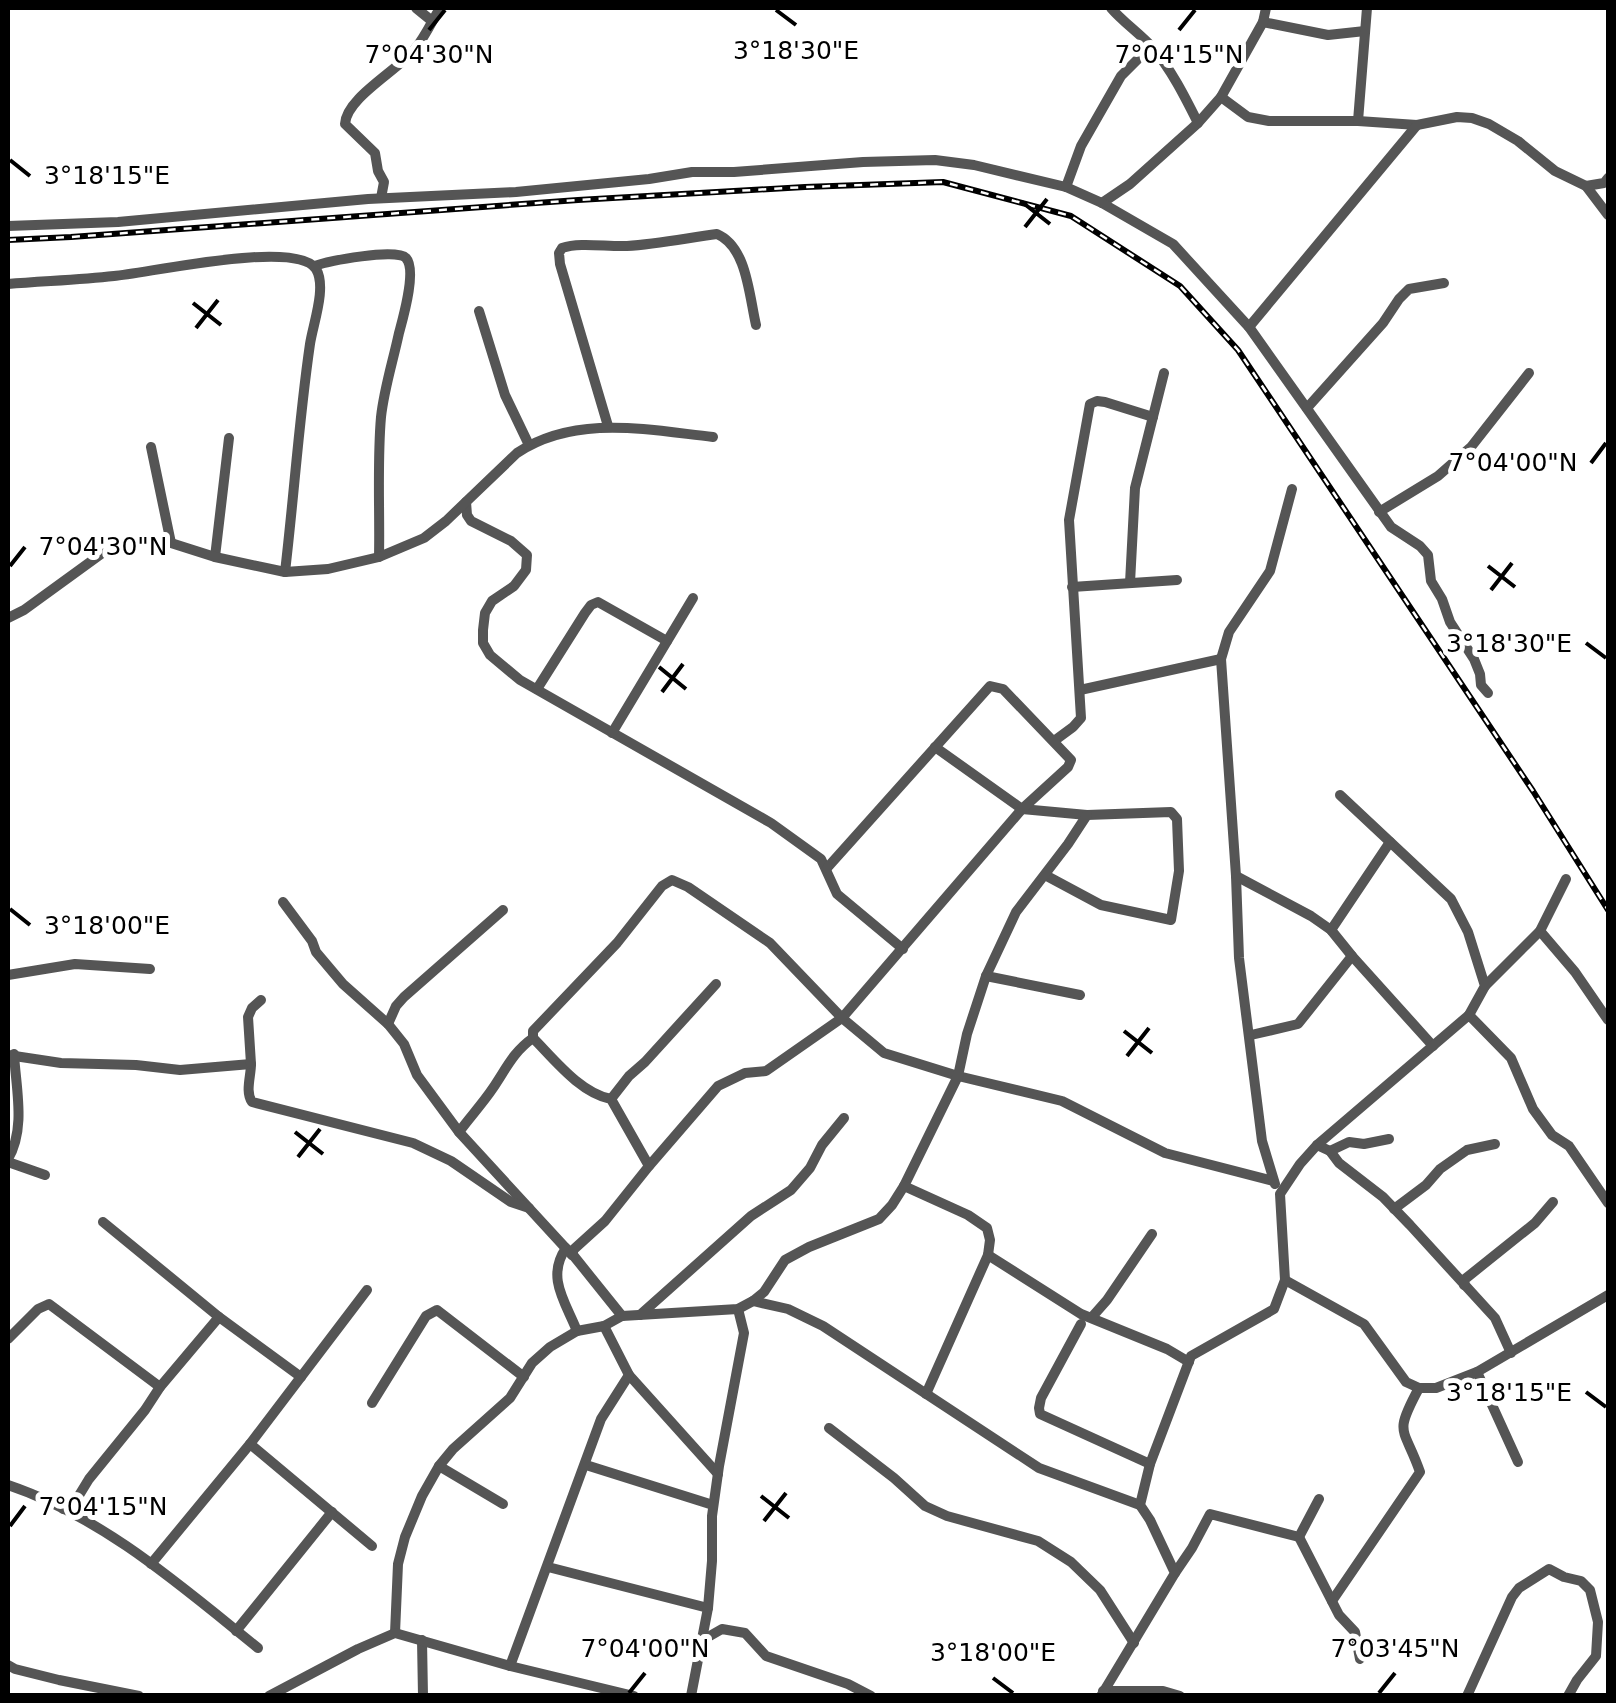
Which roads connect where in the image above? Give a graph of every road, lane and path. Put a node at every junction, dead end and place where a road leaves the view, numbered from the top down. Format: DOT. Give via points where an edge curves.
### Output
graph roads {
  1 [pos="416,8"];
  2 [pos="440,8"];
  3 [pos="1111,8"];
  4 [pos="1266,8"];
  5 [pos="1367,8"];
  6 [pos="432,21"];
  7 [pos="1263,22"];
  8 [pos="1364,31"];
  9 [pos="1151,46"];
  10 [pos="1221,98"];
  11 [pos="1358,121"];
  12 [pos="1198,123"];
  13 [pos="1417,124"];
  14 [pos="1608,178"];
  15 [pos="1586,186"];
  16 [pos="1066,188"];
  17 [pos="382,198"];
  18 [pos="1102,203"];
  19 [pos="1608,215"];
  20 [pos="8,226"];
  21 [pos="315,266"];
  22 [pos="8,284"];
  23 [pos="1444,284"];
  24 [pos="478,311"];
  25 [pos="756,325"];
  26 [pos="1249,326"];
  27 [pos="1164,373"];
  28 [pos="1529,373"];
  29 [pos="1307,408"];
  30 [pos="1153,418"];
  31 [pos="608,426"];
  32 [pos="713,437"];
  33 [pos="229,438"];
  34 [pos="529,445"];
  35 [pos="151,447"];
  36 [pos="1292,488"];
  37 [pos="466,502"];
  38 [pos="1380,512"];
  39 [pos="171,543"];
  40 [pos="214,557"];
  41 [pos="379,557"];
  42 [pos="285,572"];
  43 [pos="1177,580"];
  44 [pos="1130,583"];
  45 [pos="1072,587"];
  46 [pos="693,598"];
  47 [pos="8,618"];
  48 [pos="668,641"];
  49 [pos="1221,659"];
  50 [pos="537,689"];
  51 [pos="1080,690"];
  52 [pos="1488,693"];
  53 [pos="612,733"];
  54 [pos="1054,740"];
  55 [pos="935,747"];
  56 [pos="1340,795"];
  57 [pos="1022,809"];
  58 [pos="1087,815"];
  59 [pos="1390,842"];
  60 [pos="826,868"];
  61 [pos="1046,876"];
  62 [pos="1236,876"];
  63 [pos="1566,879"];
  64 [pos="283,902"];
  65 [pos="503,910"];
  66 [pos="1332,930"];
  67 [pos="1540,931"];
  68 [pos="903,949"];
  69 [pos="1352,956"];
  70 [pos="150,968"];
  71 [pos="8,974"];
  72 [pos="986,976"];
  73 [pos="716,984"];
  74 [pos="1485,986"];
  75 [pos="1080,995"];
  76 [pos="261,1000"];
  77 [pos="1470,1015"];
  78 [pos="842,1018"];
  79 [pos="1608,1020"];
  80 [pos="388,1024"];
  81 [pos="1250,1036"];
  82 [pos="532,1038"];
  83 [pos="1433,1046"];
  84 [pos="10,1055"];
  85 [pos="251,1064"];
  86 [pos="958,1076"];
  87 [pos="612,1099"];
  88 [pos="844,1118"];
  89 [pos="459,1132"];
  90 [pos="1389,1138"];
  91 [pos="1495,1144"];
  92 [pos="1317,1145"];
  93 [pos="1330,1151"];
  94 [pos="8,1160"];
  95 [pos="649,1166"];
  96 [pos="45,1175"];
  97 [pos="1273,1181"];
  98 [pos="904,1186"];
  99 [pos="1280,1194"];
  100 [pos="1553,1202"];
  101 [pos="1608,1203"];
  102 [pos="529,1208"];
  103 [pos="1394,1209"];
  104 [pos="103,1222"];
  105 [pos="1152,1234"];
  106 [pos="570,1252"];
  107 [pos="988,1255"];
  108 [pos="1284,1280"];
  109 [pos="1464,1285"];
  110 [pos="367,1290"];
  111 [pos="1608,1295"];
  112 [pos="754,1301"];
  113 [pos="738,1309"];
  114 [pos="640,1315"];
  115 [pos="622,1316"];
  116 [pos="219,1317"];
  117 [pos="1092,1317"];
  118 [pos="1080,1324"];
  119 [pos="604,1326"];
  120 [pos="577,1331"];
  121 [pos="8,1339"];
  122 [pos="1511,1353"];
  123 [pos="1189,1362"];
  124 [pos="1477,1372"];
  125 [pos="629,1375"];
  126 [pos="524,1376"];
  127 [pos="301,1377"];
  128 [pos="160,1387"];
  129 [pos="1419,1388"];
  130 [pos="926,1394"];
  131 [pos="372,1403"];
  132 [pos="828,1428"];
  133 [pos="250,1444"];
  134 [pos="1518,1462"];
  135 [pos="1150,1464"];
  136 [pos="586,1465"];
  137 [pos="439,1466"];
  138 [pos="718,1474"];
  139 [pos="8,1485"];
  140 [pos="1319,1500"];
  141 [pos="503,1504"];
  142 [pos="714,1505"];
  143 [pos="1140,1505"];
  144 [pos="63,1510"];
  145 [pos="332,1512"];
  146 [pos="1298,1537"];
  147 [pos="372,1546"];
  148 [pos="151,1564"];
  149 [pos="548,1567"];
  150 [pos="1175,1574"];
  151 [pos="1332,1601"];
  152 [pos="708,1608"];
  153 [pos="236,1631"];
  154 [pos="395,1633"];
  155 [pos="422,1640"];
  156 [pos="701,1641"];
  157 [pos="1134,1643"];
  158 [pos="258,1648"];
  159 [pos="1360,1659"];
  160 [pos="8,1665"];
  161 [pos="510,1666"];
  162 [pos="586,1690"];
  163 [pos="97,1692"];
  164 [pos="1102,1693"];
  165 [pos="139,1696"];
  166 [pos="269,1696"];
  167 [pos="423,1696"];
  168 [pos="634,1696"];
  169 [pos="692,1696"];
  170 [pos="871,1696"];
  171 [pos="1180,1696"];
  172 [pos="1467,1696"];
  173 [pos="1568,1696"];
  1 -- 6 [label="street"];
  2 -- 6 [label="street"];
  3 -- 9 [label="street"];
  4 -- 7 [label="street"];
  5 -- 8 [label="street"];
  6 -- 17 [label="street" via="399,66 346,114 345,124 375,154"];
  7 -- 8 [label="street" via="1328,35"];
  7 -- 10 [label="street"];
  8 -- 11 [label="street"];
  9 -- 12 [label="street"];
  9 -- 16 [label="street" via="1121,76 1081,146"];
  10 -- 11 [label="street" via="1254,120"];
  10 -- 12 [label="street"];
  11 -- 13 [label="street"];
  12 -- 18 [label="street"];
  13 -- 15 [label="street" via="1457,117 1490,124"];
  13 -- 26 [label="street"];
  14 -- 15 [label="street"];
  15 -- 19 [label="street"];
  16 -- 17 [label="street" via="974,165 917,161"];
  16 -- 18 [label="street"];
  17 -- 20 [label="street"];
  18 -- 26 [label="street" via="1173,244"];
  21 -- 22 [label="street" via="298,258 256,257"];
  21 -- 41 [label="street" via="392,254 407,259 411,269 381,415"];
  21 -- 42 [label="street" via="320,296"];
  23 -- 29 [label="street" via="1409,289"];
  24 -- 34 [label="street" via="504,394"];
  25 -- 31 [label="street" via="740,257 717,234 562,248 560,264"];
  26 -- 29 [label="street"];
  27 -- 30 [label="street"];
  28 -- 38 [label="street" via="1472,447"];
  29 -- 38 [label="street"];
  30 -- 44 [label="street" via="1135,488"];
  30 -- 45 [label="street" via="1097,400 1090,404 1069,520"];
  31 -- 32 [label="street"];
  31 -- 34 [label="street"];
  33 -- 40 [label="street"];
  34 -- 37 [label="street"];
  35 -- 39 [label="street"];
  36 -- 49 [label="street" via="1270,571 1229,632"];
  37 -- 41 [label="street" via="424,538"];
  37 -- 50 [label="street" via="470,521 527,554 526,570 485,612 483,644"];
  38 -- 52 [label="street" via="1428,555 1430,581"];
  39 -- 40 [label="street"];
  39 -- 47 [label="street" via="108,549"];
  40 -- 42 [label="street"];
  41 -- 42 [label="street"];
  43 -- 44 [label="street"];
  44 -- 45 [label="street"];
  45 -- 51 [label="street"];
  46 -- 48 [label="street"];
  48 -- 50 [label="street" via="598,602"];
  48 -- 53 [label="street"];
  49 -- 51 [label="street"];
  49 -- 62 [label="street"];
  50 -- 53 [label="street"];
  51 -- 54 [label="street" via="1081,718"];
  53 -- 60 [label="street" via="770,823"];
  54 -- 55 [label="street" via="1003,689 990,686"];
  54 -- 57 [label="street" via="1071,760 1068,767"];
  55 -- 57 [label="street"];
  55 -- 60 [label="street"];
  56 -- 59 [label="street"];
  57 -- 58 [label="street"];
  57 -- 68 [label="street"];
  58 -- 61 [label="street"];
  58 -- 61 [label="street" via="1171,812 1177,818 1179,871 1171,920 1101,904"];
  59 -- 66 [label="street"];
  59 -- 74 [label="street" via="1451,899"];
  60 -- 68 [label="street" via="845,902"];
  61 -- 72 [label="street" via="1016,912"];
  62 -- 66 [label="street"];
  62 -- 81 [label="street"];
  63 -- 67 [label="street"];
  64 -- 80 [label="street" via="316,952"];
  65 -- 80 [label="street" via="404,997"];
  66 -- 69 [label="street"];
  67 -- 74 [label="street"];
  67 -- 79 [label="street"];
  68 -- 78 [label="street"];
  69 -- 81 [label="street" via="1298,1024"];
  69 -- 83 [label="street"];
  70 -- 71 [label="street" via="75,964"];
  72 -- 75 [label="street"];
  72 -- 86 [label="street"];
  73 -- 87 [label="street"];
  74 -- 77 [label="street"];
  76 -- 85 [label="street" via="248,1017"];
  77 -- 83 [label="street"];
  77 -- 101 [label="street" via="1511,1058 1533,1109"];
  78 -- 82 [label="street" via="770,943 672,880"];
  78 -- 86 [label="street" via="884,1053"];
  78 -- 95 [label="street" via="766,1071 718,1086"];
  80 -- 89 [label="street"];
  81 -- 97 [label="street"];
  82 -- 87 [label="street" via="570,1075"];
  82 -- 89 [label="street"];
  83 -- 92 [label="street"];
  84 -- 85 [label="street" via="180,1070"];
  84 -- 94 [label="street" via="18,1128"];
  85 -- 102 [label="street" via="252,1102 413,1143"];
  86 -- 97 [label="street" via="1062,1101 1166,1153"];
  86 -- 98 [label="street"];
  87 -- 95 [label="street"];
  88 -- 114 [label="street" via="790,1190"];
  89 -- 102 [label="street"];
  90 -- 93 [label="street"];
  91 -- 103 [label="street" via="1467,1150"];
  92 -- 93 [label="street"];
  92 -- 99 [label="street"];
  93 -- 103 [label="street"];
  94 -- 96 [label="street"];
  95 -- 106 [label="street"];
  97 -- 99 [label="street"];
  98 -- 107 [label="street" via="987,1228"];
  98 -- 112 [label="street" via="879,1219 785,1260"];
  99 -- 108 [label="street"];
  100 -- 109 [label="street"];
  102 -- 106 [label="street"];
  103 -- 109 [label="street"];
  104 -- 116 [label="street"];
  105 -- 117 [label="street"];
  106 -- 115 [label="street"];
  106 -- 120 [label="street" via="558,1258 555,1274"];
  107 -- 117 [label="street"];
  107 -- 130 [label="street"];
  108 -- 123 [label="street" via="1274,1309"];
  108 -- 129 [label="street" via="1364,1324 1406,1382"];
  109 -- 122 [label="street" via="1495,1318"];
  110 -- 127 [label="street"];
  111 -- 122 [label="street"];
  112 -- 113 [label="street"];
  112 -- 130 [label="street" via="823,1326"];
  113 -- 114 [label="street"];
  113 -- 138 [label="street" via="744,1332"];
  114 -- 115 [label="street"];
  115 -- 119 [label="street"];
  116 -- 127 [label="street"];
  116 -- 128 [label="street"];
  117 -- 123 [label="street"];
  118 -- 135 [label="street" via="1041,1398 1040,1414"];
  119 -- 120 [label="street"];
  119 -- 125 [label="street"];
  120 -- 126 [label="street" via="550,1347"];
  121 -- 128 [label="street" via="49,1304"];
  122 -- 124 [label="street"];
  123 -- 135 [label="street"];
  124 -- 129 [label="street"];
  124 -- 134 [label="street"];
  125 -- 136 [label="street" via="601,1419"];
  125 -- 138 [label="street"];
  126 -- 131 [label="street" via="437,1310 426,1316"];
  126 -- 137 [label="street"];
  127 -- 133 [label="street"];
  128 -- 144 [label="street"];
  129 -- 151 [label="street" via="1402,1432 1420,1472"];
  130 -- 143 [label="street" via="1039,1468"];
  132 -- 157 [label="street" via="925,1506 1038,1541 1071,1562 1100,1590"];
  133 -- 145 [label="street"];
  133 -- 148 [label="street"];
  135 -- 143 [label="street"];
  136 -- 142 [label="street"];
  136 -- 149 [label="street"];
  137 -- 141 [label="street"];
  137 -- 154 [label="street" via="398,1564"];
  138 -- 142 [label="street"];
  139 -- 144 [label="street"];
  140 -- 146 [label="street"];
  142 -- 152 [label="street"];
  143 -- 150 [label="street"];
  144 -- 148 [label="street"];
  145 -- 147 [label="street"];
  145 -- 153 [label="street"];
  146 -- 150 [label="street" via="1210,1514"];
  146 -- 151 [label="street"];
  148 -- 153 [label="street"];
  149 -- 152 [label="street"];
  149 -- 161 [label="street"];
  150 -- 157 [label="street"];
  151 -- 159 [label="street" via="1356,1632"];
  152 -- 156 [label="street"];
  153 -- 158 [label="street"];
  154 -- 155 [label="street"];
  154 -- 166 [label="street"];
  155 -- 161 [label="street"];
  155 -- 167 [label="street"];
  156 -- 169 [label="street"];
  156 -- 170 [label="street" via="722,1629 745,1633 766,1656"];
  157 -- 164 [label="street"];
  160 -- 163 [label="street"];
  161 -- 162 [label="street"];
  162 -- 168 [label="street"];
  163 -- 165 [label="street"];
  164 -- 171 [label="street"];
  172 -- 173 [label="street" via="1512,1597 1549,1570 1590,1590 1598,1622 1596,1656"];
}
